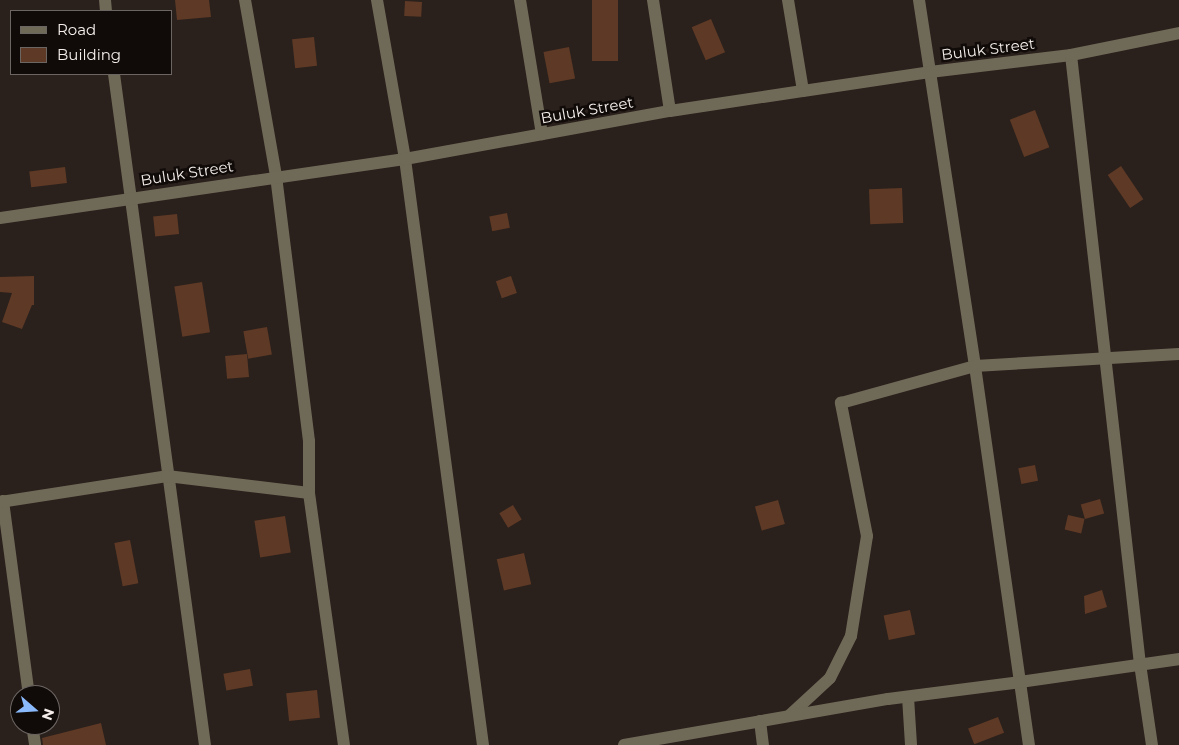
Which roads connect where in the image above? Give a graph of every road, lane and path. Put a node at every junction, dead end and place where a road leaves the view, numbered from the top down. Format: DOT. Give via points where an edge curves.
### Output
graph roads {
  1 [pos="245,0"];
  2 [pos="377,0"];
  3 [pos="520,0"];
  4 [pos="653,0"];
  5 [pos="788,0"];
  6 [pos="919,0"];
  7 [pos="1179,33"];
  8 [pos="1070,55"];
  9 [pos="930,72"];
  10 [pos="114,75"];
  11 [pos="803,91"];
  12 [pos="670,111"];
  13 [pos="542,134"];
  14 [pos="405,159"];
  15 [pos="276,176"];
  16 [pos="131,199"];
  17 [pos="0,218"];
  18 [pos="1179,354"];
  19 [pos="1107,358"];
  20 [pos="975,366"];
  21 [pos="167,476"];
  22 [pos="309,493"];
  23 [pos="2,501"];
  24 [pos="1179,659"];
  25 [pos="1140,664"];
  26 [pos="1020,682"];
  27 [pos="27,685"];
  28 [pos="908,697"];
  29 [pos="790,715"];
  30 [pos="760,721"];
  31 [pos="205,745"];
  32 [pos="344,745"];
  33 [pos="483,745"];
  34 [pos="624,745"];
  35 [pos="763,745"];
  36 [pos="912,745"];
  37 [pos="1029,745"];
  38 [pos="1152,745"];
  1 -- 15 [label="street"];
  2 -- 14 [label="street"];
  3 -- 13 [label="street"];
  4 -- 12 [label="street"];
  5 -- 11 [label="street"];
  6 -- 9 [label="street"];
  7 -- 8 [label="street, Buluk Street"];
  8 -- 9 [label="street, Buluk Street"];
  8 -- 19 [label="street"];
  9 -- 11 [label="street, Buluk Street"];
  9 -- 20 [label="street"];
  10 -- 16 [label="street"];
  11 -- 12 [label="street, Buluk Street"];
  12 -- 13 [label="street, Buluk Street"];
  13 -- 14 [label="street, Buluk Street"];
  14 -- 15 [label="street, Buluk Street"];
  14 -- 33 [label="street"];
  15 -- 16 [label="street, Buluk Street"];
  15 -- 22 [label="street" via="309,441"];
  16 -- 17 [label="street, Buluk Street"];
  16 -- 21 [label="street"];
  18 -- 19 [label="street"];
  19 -- 20 [label="street"];
  19 -- 25 [label="street"];
  20 -- 26 [label="street"];
  20 -- 29 [label="street" via="841,403 867,536 851,636 830,678"];
  21 -- 22 [label="street"];
  21 -- 23 [label="street"];
  21 -- 31 [label="street"];
  22 -- 32 [label="street"];
  23 -- 27 [label="street"];
  24 -- 25 [label="street"];
  25 -- 26 [label="street"];
  25 -- 38 [label="street"];
  26 -- 28 [label="street"];
  26 -- 37 [label="street"];
  28 -- 29 [label="street"];
  28 -- 36 [label="street"];
  29 -- 30 [label="street"];
  30 -- 34 [label="street"];
  30 -- 35 [label="street"];
}
